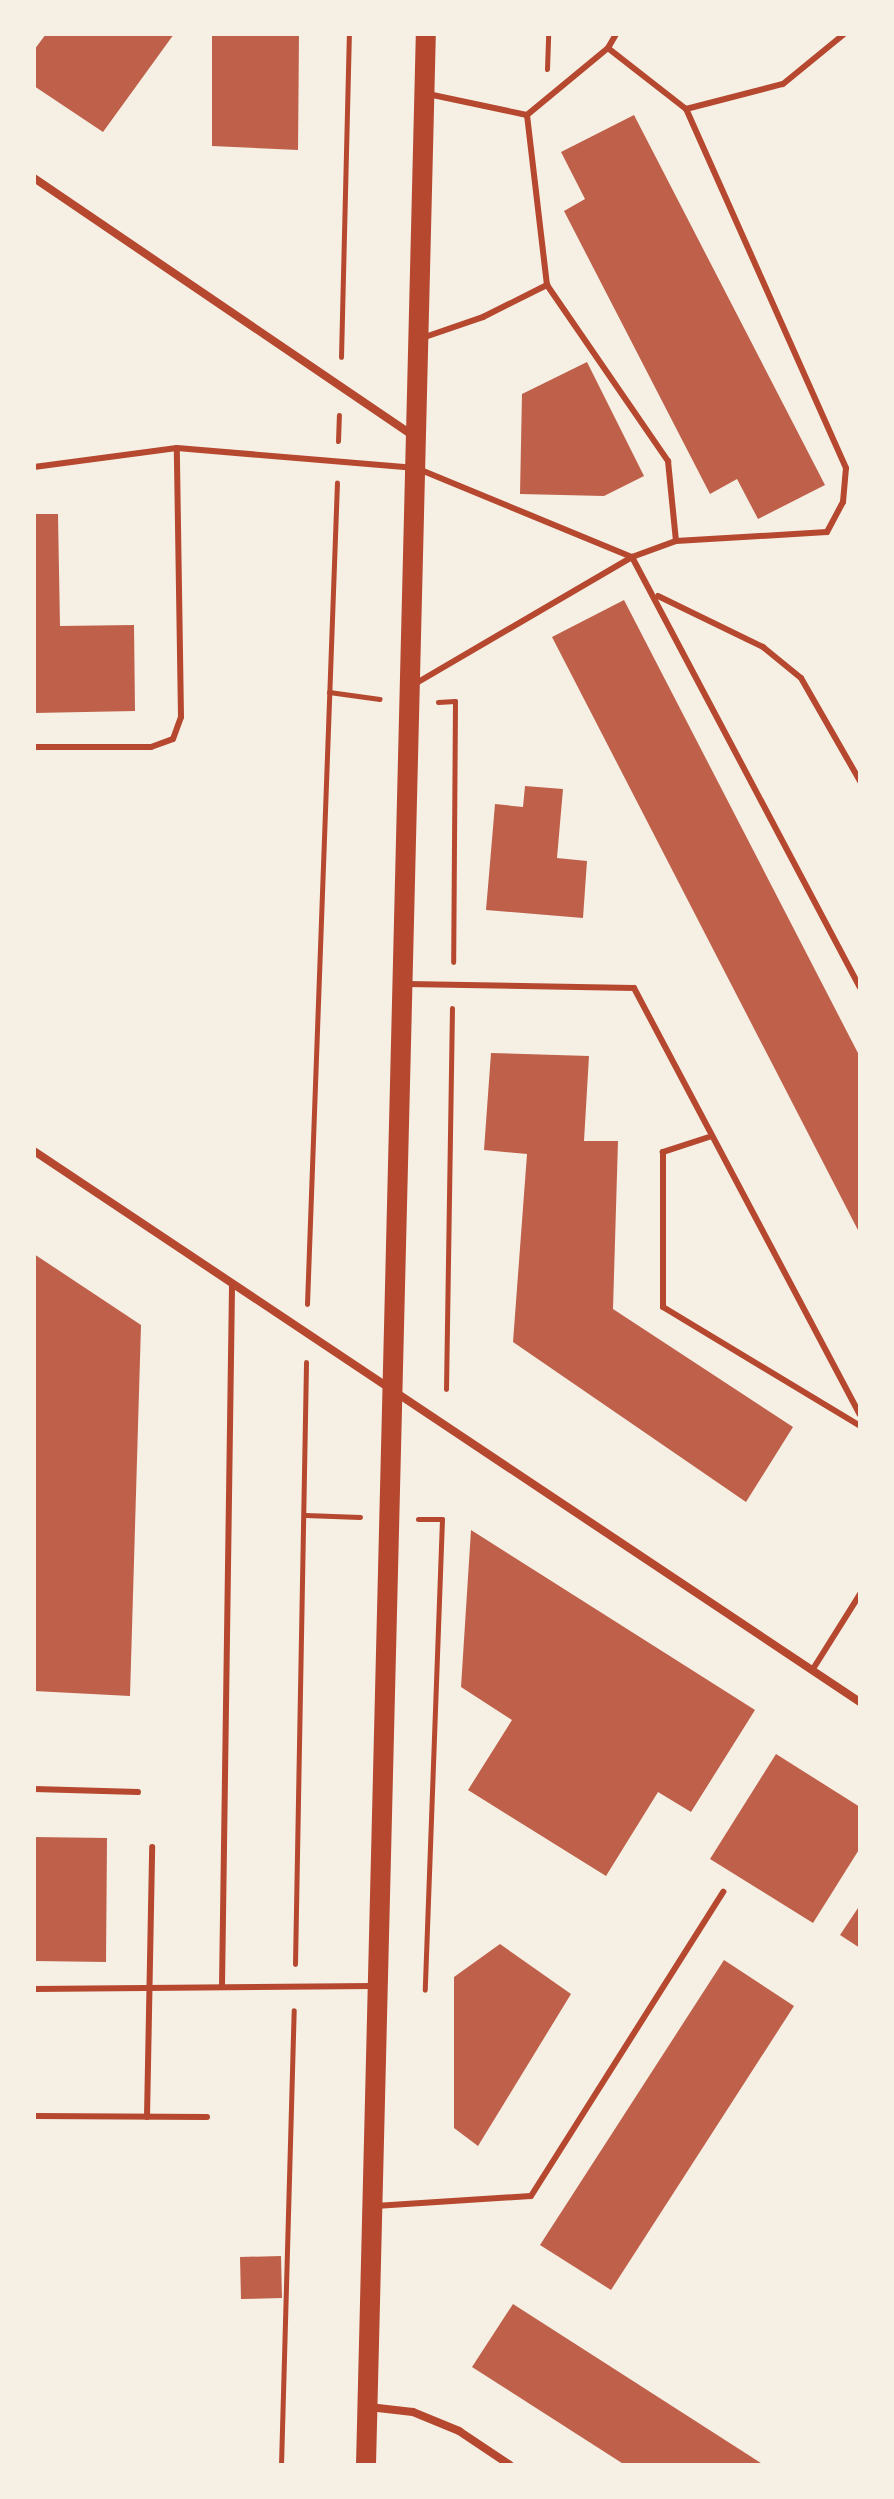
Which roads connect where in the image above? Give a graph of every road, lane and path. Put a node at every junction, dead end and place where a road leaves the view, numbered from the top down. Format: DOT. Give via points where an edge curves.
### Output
graph roads {
  1 [pos="349,34"];
  2 [pos="426,34"];
  3 [pos="616,34"];
  4 [pos="844,34"];
  5 [pos="608,48"];
  6 [pos="425,94"];
  7 [pos="686,109"];
  8 [pos="527,115"];
  9 [pos="34,178"];
  10 [pos="547,285"];
  11 [pos="420,338"];
  12 [pos="340,385"];
  13 [pos="416,438"];
  14 [pos="177,448"];
  15 [pos="338,460"];
  16 [pos="34,467"];
  17 [pos="416,468"];
  18 [pos="676,541"];
  19 [pos="632,557"];
  20 [pos="656,595"];
  21 [pos="329,692"];
  22 [pos="410,695"];
  23 [pos="34,747"];
  24 [pos="860,781"];
  25 [pos="404,984"];
  26 [pos="453,985"];
  27 [pos="860,987"];
  28 [pos="712,1136"];
  29 [pos="34,1151"];
  30 [pos="232,1284"];
  31 [pos="306,1333"];
  32 [pos="446,1389"];
  33 [pos="394,1390"];
  34 [pos="860,1414"];
  35 [pos="860,1426"];
  36 [pos="442,1519"];
  37 [pos="860,1594"];
  38 [pos="813,1669"];
  39 [pos="860,1702"];
  40 [pos="34,1789"];
  41 [pos="138,1792"];
  42 [pos="152,1847"];
  43 [pos="723,1892"];
  44 [pos="295,1984"];
  45 [pos="222,1986"];
  46 [pos="380,1986"];
  47 [pos="151,1987"];
  48 [pos="34,1989"];
  49 [pos="425,1990"];
  50 [pos="34,2116"];
  51 [pos="147,2117"];
  52 [pos="207,2117"];
  53 [pos="375,2206"];
  54 [pos="368,2407"];
  55 [pos="281,2465"];
  56 [pos="366,2465"];
  57 [pos="510,2465"];
  1 -- 12 [label="path"];
  2 -- 6 [label="main road"];
  3 -- 5 [label="lane"];
  4 -- 7 [label="lane" via="783,84"];
  5 -- 7 [label="lane"];
  5 -- 8 [label="lane"];
  6 -- 8 [label="lane"];
  6 -- 11 [label="main road"];
  7 -- 18 [label="lane" via="846,468 843,502 827,532"];
  8 -- 10 [label="lane"];
  9 -- 12 [label="street"];
  10 -- 11 [label="lane" via="483,317"];
  10 -- 18 [label="lane" via="668,461"];
  11 -- 13 [label="main road"];
  12 -- 13 [label="street"];
  12 -- 15 [label="path"];
  13 -- 17 [label="main road"];
  14 -- 15 [label="lane"];
  14 -- 16 [label="lane"];
  14 -- 23 [label="lane" via="181,717 173,739 151,747"];
  15 -- 17 [label="lane"];
  15 -- 21 [label="path"];
  17 -- 19 [label="lane"];
  17 -- 22 [label="main road"];
  18 -- 19 [label="lane"];
  19 -- 20 [label="lane"];
  19 -- 22 [label="lane"];
  20 -- 24 [label="lane" via="763,647 801,678"];
  20 -- 27 [label="lane"];
  21 -- 22 [label="path"];
  21 -- 31 [label="path"];
  22 -- 25 [label="main road"];
  22 -- 26 [label="path" via="455,701"];
  25 -- 26 [label="lane"];
  25 -- 33 [label="main road"];
  26 -- 28 [label="lane" via="634,988"];
  26 -- 32 [label="path"];
  28 -- 34 [label="lane"];
  28 -- 35 [label="lane" via="663,1152 663,1307"];
  29 -- 30 [label="street"];
  30 -- 31 [label="street"];
  30 -- 45 [label="lane"];
  31 -- 33 [label="street"];
  31 -- 44 [label="path"];
  33 -- 38 [label="street"];
  33 -- 46 [label="main road"];
  36 -- 49 [label="path"];
  37 -- 38 [label="lane"];
  38 -- 39 [label="street"];
  40 -- 41 [label="lane"];
  42 -- 47 [label="lane"];
  43 -- 53 [label="lane" via="531,2196"];
  44 -- 45 [label="lane"];
  44 -- 46 [label="lane"];
  44 -- 55 [label="path"];
  45 -- 47 [label="lane"];
  46 -- 53 [label="main road"];
  47 -- 48 [label="lane"];
  47 -- 51 [label="lane"];
  50 -- 51 [label="lane"];
  51 -- 52 [label="lane"];
  53 -- 54 [label="main road"];
  54 -- 56 [label="main road"];
  54 -- 57 [label="street" via="413,2412 447,2426"];
}
